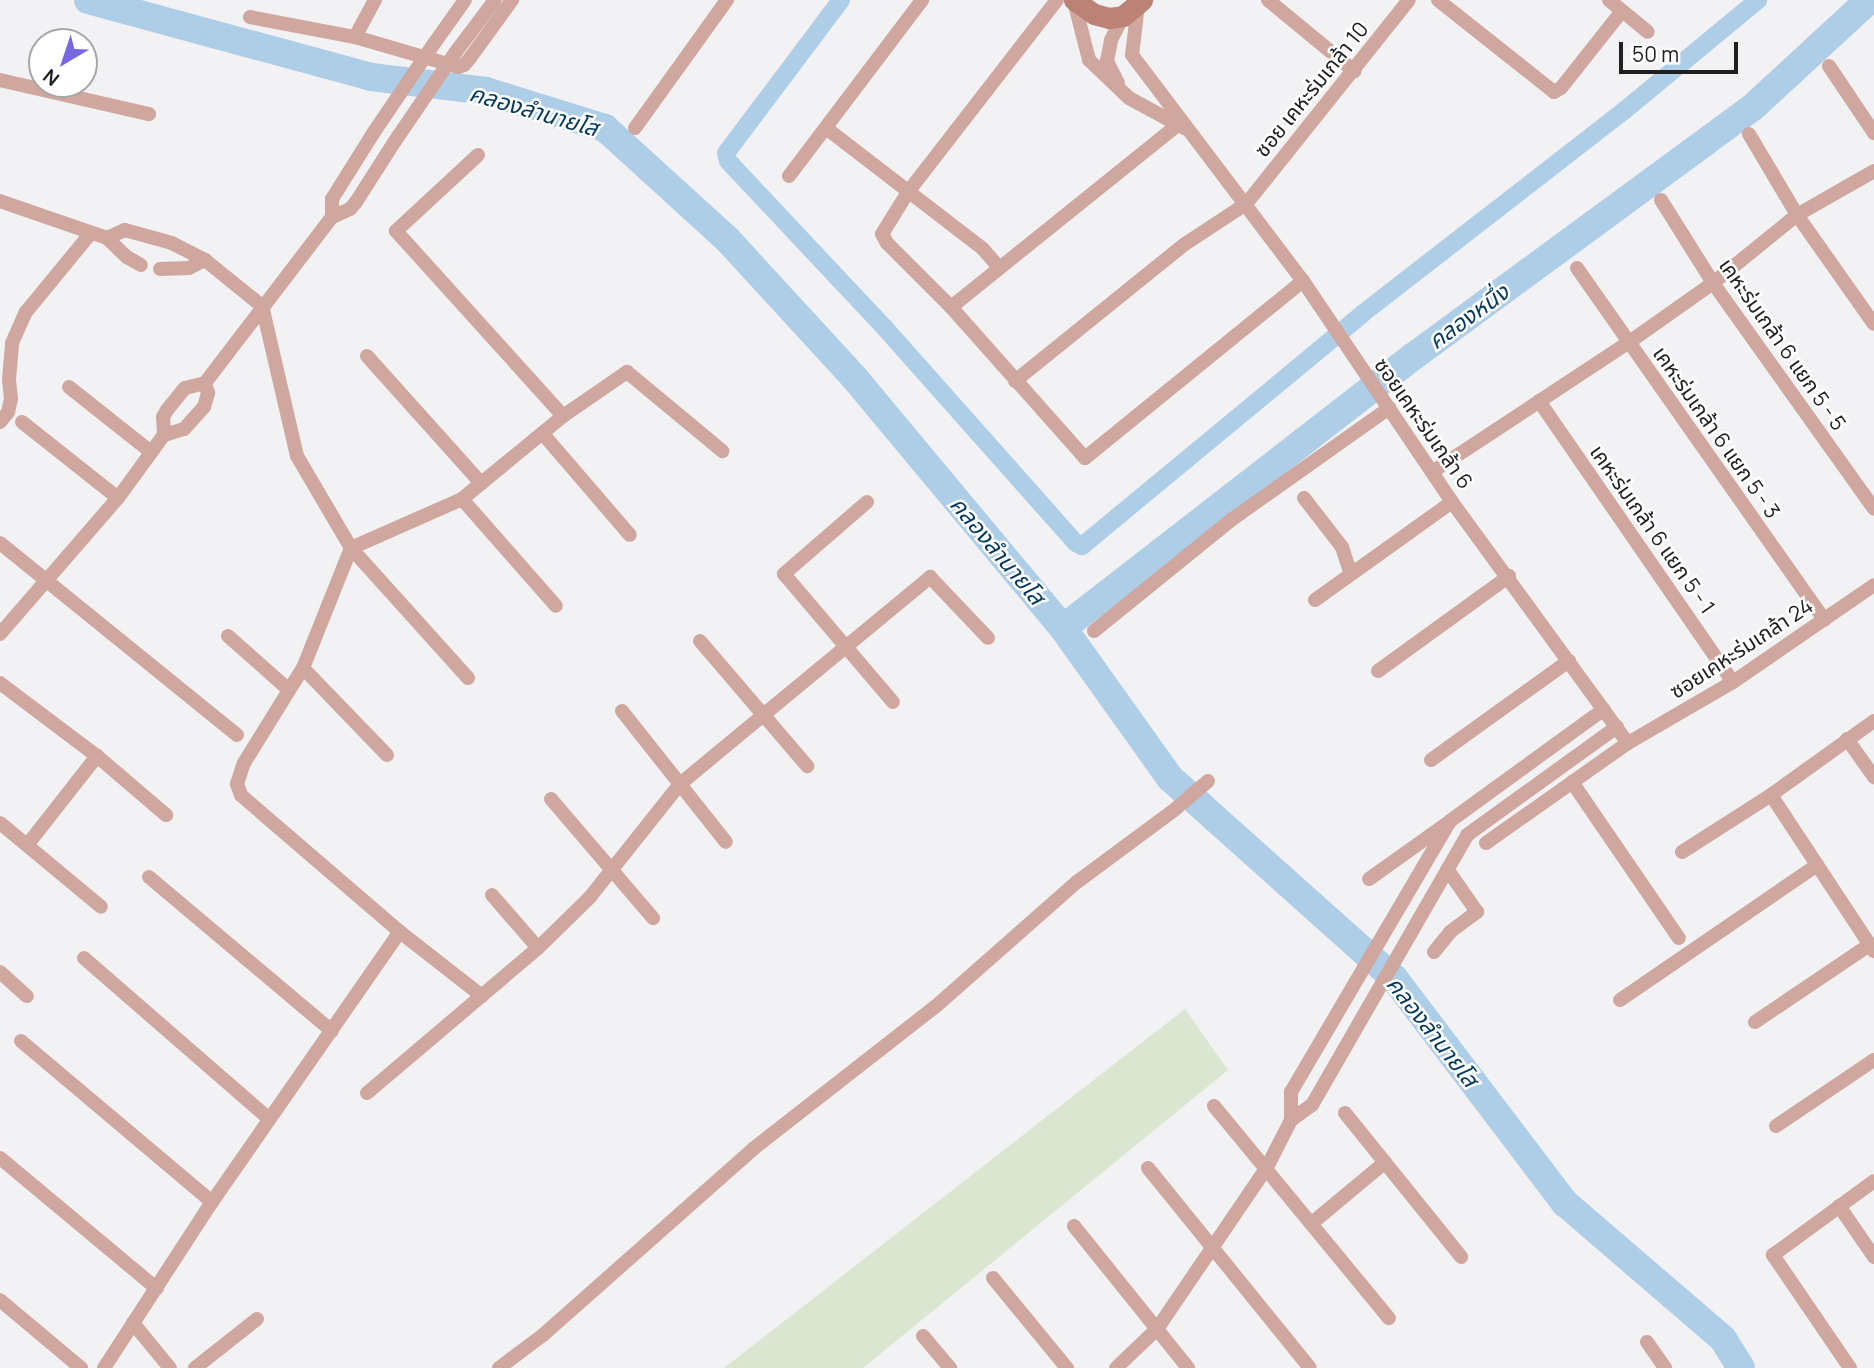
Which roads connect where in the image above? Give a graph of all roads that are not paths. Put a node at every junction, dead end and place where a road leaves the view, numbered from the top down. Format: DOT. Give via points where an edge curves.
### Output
graph roads {
  1 [pos="374,0"];
  2 [pos="465,0"];
  3 [pos="495,0"];
  4 [pos="512,0"];
  5 [pos="727,0"];
  6 [pos="922,0"];
  7 [pos="1057,0"];
  8 [pos="1074,0"];
  9 [pos="1268,0"];
  10 [pos="1409,0"];
  11 [pos="1438,0"];
  12 [pos="1609,0"];
  13 [pos="1134,7"];
  14 [pos="1622,11"];
  15 [pos="250,17"];
  16 [pos="1648,32"];
  17 [pos="355,37"];
  18 [pos="1829,66"];
  19 [pos="1354,71"];
  20 [pos="0,80"];
  21 [pos="1129,98"];
  22 [pos="149,114"];
  23 [pos="1181,126"];
  24 [pos="635,128"];
  25 [pos="826,128"];
  26 [pos="1874,133"];
  27 [pos="1749,134"];
  28 [pos="478,155"];
  29 [pos="1874,171"];
  30 [pos="789,176"];
  31 [pos="908,192"];
  32 [pos="1661,200"];
  33 [pos="0,201"];
  34 [pos="1246,204"];
  35 [pos="1797,215"];
  36 [pos="332,217"];
  37 [pos="90,234"];
  38 [pos="107,238"];
  39 [pos="205,260"];
  40 [pos="141,265"];
  41 [pos="998,267"];
  42 [pos="1577,268"];
  43 [pos="160,269"];
  44 [pos="1303,281"];
  45 [pos="1713,283"];
  46 [pos="262,306"];
  47 [pos="951,307"];
  48 [pos="1874,324"];
  49 [pos="1629,343"];
  50 [pos="367,356"];
  51 [pos="4,376"];
  52 [pos="1015,381"];
  53 [pos="205,383"];
  54 [pos="69,387"];
  55 [pos="1539,401"];
  56 [pos="1385,404"];
  57 [pos="562,416"];
  58 [pos="0,422"];
  59 [pos="22,422"];
  60 [pos="543,434"];
  61 [pos="164,435"];
  62 [pos="722,450"];
  63 [pos="151,452"];
  64 [pos="1432,472"];
  65 [pos="481,483"];
  66 [pos="118,498"];
  67 [pos="1304,498"];
  68 [pos="462,499"];
  69 [pos="867,502"];
  70 [pos="1452,502"];
  71 [pos="1874,509"];
  72 [pos="630,535"];
  73 [pos="0,543"];
  74 [pos="351,548"];
  75 [pos="1351,574"];
  76 [pos="1509,576"];
  77 [pos="47,581"];
  78 [pos="1874,585"];
  79 [pos="1315,600"];
  80 [pos="556,606"];
  81 [pos="1824,620"];
  82 [pos="1094,631"];
  83 [pos="0,634"];
  84 [pos="228,636"];
  85 [pos="988,638"];
  86 [pos="700,641"];
  87 [pos="845,647"];
  88 [pos="1569,661"];
  89 [pos="303,668"];
  90 [pos="1378,671"];
  91 [pos="468,677"];
  92 [pos="1733,682"];
  93 [pos="0,683"];
  94 [pos="289,690"];
  95 [pos="893,702"];
  96 [pos="1604,709"];
  97 [pos="622,711"];
  98 [pos="764,715"];
  99 [pos="1874,721"];
  100 [pos="1617,727"];
  101 [pos="237,735"];
  102 [pos="1847,739"];
  103 [pos="1628,743"];
  104 [pos="387,755"];
  105 [pos="97,756"];
  106 [pos="1431,760"];
  107 [pos="807,766"];
  108 [pos="1874,777"];
  109 [pos="1208,781"];
  110 [pos="1572,782"];
  111 [pos="680,784"];
  112 [pos="1771,795"];
  113 [pos="551,799"];
  114 [pos="166,815"];
  115 [pos="1450,821"];
  116 [pos="0,823"];
  117 [pos="726,842"];
  118 [pos="1437,842"];
  119 [pos="1486,843"];
  120 [pos="28,844"];
  121 [pos="1457,852"];
  122 [pos="1682,852"];
  123 [pos="1817,865"];
  124 [pos="611,869"];
  125 [pos="1447,869"];
  126 [pos="149,877"];
  127 [pos="1369,879"];
  128 [pos="492,895"];
  129 [pos="101,907"];
  130 [pos="653,918"];
  131 [pos="400,932"];
  132 [pos="1679,938"];
  133 [pos="538,948"];
  134 [pos="1872,948"];
  135 [pos="1434,952"];
  136 [pos="84,958"];
  137 [pos="0,972"];
  138 [pos="27,996"];
  139 [pos="482,996"];
  140 [pos="1620,1000"];
  141 [pos="1755,1022"];
  142 [pos="332,1031"];
  143 [pos="21,1041"];
  144 [pos="1874,1060"];
  145 [pos="367,1093"];
  146 [pos="1214,1106"];
  147 [pos="1345,1113"];
  148 [pos="269,1119"];
  149 [pos="1291,1120"];
  150 [pos="1776,1126"];
  151 [pos="0,1158"];
  152 [pos="1384,1163"];
  153 [pos="1267,1167"];
  154 [pos="1148,1168"];
  155 [pos="1874,1181"];
  156 [pos="212,1202"];
  157 [pos="1839,1206"];
  158 [pos="1312,1223"];
  159 [pos="1074,1226"];
  160 [pos="1213,1248"];
  161 [pos="1461,1257"];
  162 [pos="1874,1257"];
  163 [pos="993,1278"];
  164 [pos="157,1289"];
  165 [pos="0,1300"];
  166 [pos="1389,1318"];
  167 [pos="257,1319"];
  168 [pos="134,1324"];
  169 [pos="1157,1329"];
  170 [pos="923,1336"];
  171 [pos="1647,1342"];
  172 [pos="81,1368"];
  173 [pos="104,1368"];
  174 [pos="170,1368"];
  175 [pos="195,1368"];
  176 [pos="499,1368"];
  177 [pos="950,1368"];
  178 [pos="1067,1368"];
  179 [pos="1116,1368"];
  180 [pos="1188,1368"];
  181 [pos="1310,1368"];
  182 [pos="1665,1368"];
  183 [pos="1850,1368"];
  1 -- 17 [label="street"];
  2 -- 36 [label="street, bridge" via="332,200"];
  3 -- 36 [label="street, bridge" via="350,209"];
  4 -- 17 [label="street" via="464,65 452,66"];
  5 -- 24 [label="street"];
  6 -- 25 [label="street"];
  7 -- 31 [label="street"];
  8 -- 13 [label="street" via="1109,18"];
  8 -- 21 [label="street, ซอยเคหะร่มเกล้า 6" via="1089,60"];
  9 -- 19 [label="street"];
  10 -- 19 [label="street, ซอย เคหะร่มเกล้า 10"];
  11 -- 14 [label="street" via="1554,92"];
  12 -- 14 [label="street"];
  13 -- 21 [label="street, ซอยเคหะร่มเกล้า 6" via="1111,40 1107,61"];
  13 -- 23 [label="street, ซอยเคหะร่มเกล้า 6" via="1132,55"];
  14 -- 16 [label="street"];
  15 -- 17 [label="street"];
  18 -- 26 [label="street"];
  19 -- 34 [label="street, ซอย เคหะร่มเกล้า 10"];
  20 -- 22 [label="street"];
  21 -- 23 [label="street, ซอยเคหะร่มเกล้า 6"];
  23 -- 34 [label="street, ซอยเคหะร่มเกล้า 6"];
  23 -- 41 [label="street"];
  25 -- 30 [label="street"];
  25 -- 31 [label="street"];
  27 -- 35 [label="street"];
  28 -- 57 [label="street" via="396,230"];
  29 -- 35 [label="street"];
  31 -- 41 [label="street" via="983,249"];
  31 -- 47 [label="street" via="882,237"];
  32 -- 45 [label="street, เคหะร่มเกล้า 6 แยก 5 - 5"];
  33 -- 37 [label="street"];
  34 -- 44 [label="street, ซอยเคหะร่มเกล้า 6"];
  34 -- 52 [label="street, ซอย เคหะร่มเกล้า 10" via="1185,244"];
  35 -- 45 [label="street"];
  35 -- 48 [label="street"];
  36 -- 46 [label="street"];
  37 -- 38 [label="street"];
  37 -- 51 [label="street" via="26,312"];
  38 -- 39 [label="street" via="125,230 172,243"];
  38 -- 40 [label="street"];
  39 -- 43 [label="street" via="188,268"];
  39 -- 46 [label="street"];
  41 -- 47 [label="street"];
  42 -- 49 [label="street, เคหะร่มเกล้า 6 แยก 5 - 3"];
  44 -- 52 [label="street" via="1085,458"];
  44 -- 56 [label="street, ซอยเคหะร่มเกล้า 6"];
  45 -- 49 [label="street"];
  45 -- 71 [label="street, เคหะร่มเกล้า 6 แยก 5 - 5"];
  46 -- 53 [label="street"];
  46 -- 74 [label="street" via="297,456"];
  47 -- 52 [label="street"];
  49 -- 55 [label="street"];
  49 -- 81 [label="street, เคหะร่มเกล้า 6 แยก 5 - 3"];
  50 -- 65 [label="street"];
  51 -- 58 [label="street" via="11,399"];
  53 -- 61 [label="street" via="185,388 172,404 163,417"];
  53 -- 61 [label="street" via="204,407 184,429"];
  54 -- 63 [label="street"];
  55 -- 64 [label="street"];
  55 -- 92 [label="street, เคหะร่มเกล้า 6 แยก 5 - 1"];
  56 -- 64 [label="street, ซอยเคหะร่มเกล้า 6"];
  56 -- 82 [label="street"];
  57 -- 60 [label="street"];
  57 -- 62 [label="street" via="627,372"];
  59 -- 66 [label="street"];
  60 -- 65 [label="street"];
  60 -- 72 [label="street"];
  61 -- 63 [label="street"];
  63 -- 66 [label="street"];
  64 -- 70 [label="street, ซอยเคหะร่มเกล้า 6"];
  65 -- 68 [label="street"];
  66 -- 77 [label="street"];
  67 -- 75 [label="street" via="1342,547"];
  68 -- 74 [label="street"];
  68 -- 80 [label="street"];
  69 -- 87 [label="street" via="784,573"];
  70 -- 75 [label="street"];
  70 -- 76 [label="street, ซอยเคหะร่มเกล้า 6"];
  73 -- 77 [label="street"];
  74 -- 89 [label="street"];
  74 -- 91 [label="street"];
  75 -- 79 [label="street"];
  76 -- 88 [label="street, ซอยเคหะร่มเกล้า 6"];
  76 -- 90 [label="street"];
  77 -- 83 [label="street"];
  77 -- 101 [label="street"];
  78 -- 81 [label="street, ซอยเคหะร่มเกล้า 24"];
  81 -- 92 [label="street, ซอยเคหะร่มเกล้า 24"];
  84 -- 94 [label="street"];
  85 -- 87 [label="street" via="930,577"];
  86 -- 98 [label="street"];
  87 -- 95 [label="street"];
  87 -- 98 [label="street"];
  88 -- 96 [label="street, ซอยเคหะร่มเกล้า 6"];
  88 -- 106 [label="street"];
  89 -- 94 [label="street"];
  89 -- 104 [label="street"];
  92 -- 103 [label="street, ซอยเคหะร่มเกล้า 24"];
  93 -- 105 [label="street"];
  94 -- 131 [label="street" via="238,774 241,795"];
  96 -- 100 [label="street, ซอยเคหะร่มเกล้า 6"];
  96 -- 115 [label="street"];
  97 -- 111 [label="street"];
  98 -- 107 [label="street"];
  98 -- 111 [label="street"];
  99 -- 102 [label="street"];
  100 -- 103 [label="street, ซอยเคหะร่มเกล้า 6"];
  100 -- 121 [label="street" via="1467,835"];
  102 -- 108 [label="street"];
  102 -- 112 [label="street"];
  103 -- 110 [label="street, ซอยเคหะร่มเกล้า 24"];
  105 -- 114 [label="street"];
  105 -- 120 [label="street"];
  109 -- 176 [label="street" via="1077,882 935,1007 753,1149"];
  110 -- 119 [label="street, ซอยเคหะร่มเกล้า 24"];
  110 -- 132 [label="street"];
  111 -- 117 [label="street"];
  111 -- 124 [label="street"];
  112 -- 122 [label="street"];
  112 -- 123 [label="street"];
  113 -- 124 [label="street"];
  115 -- 118 [label="street"];
  115 -- 127 [label="street"];
  116 -- 120 [label="street"];
  118 -- 121 [label="street"];
  118 -- 149 [label="street" via="1291,1092"];
  120 -- 129 [label="street"];
  121 -- 125 [label="street"];
  123 -- 134 [label="street"];
  123 -- 140 [label="street"];
  124 -- 130 [label="street"];
  124 -- 133 [label="street" via="590,897"];
  125 -- 135 [label="street" via="1477,912 1450,932"];
  125 -- 149 [label="street" via="1312,1105"];
  126 -- 142 [label="street"];
  128 -- 133 [label="street"];
  131 -- 139 [label="street"];
  131 -- 142 [label="street"];
  133 -- 139 [label="street"];
  134 -- 141 [label="street"];
  136 -- 148 [label="street"];
  137 -- 138 [label="street"];
  139 -- 145 [label="street"];
  142 -- 148 [label="street"];
  143 -- 156 [label="street"];
  144 -- 150 [label="street"];
  146 -- 153 [label="street"];
  147 -- 152 [label="street"];
  148 -- 156 [label="street"];
  149 -- 153 [label="street"];
  151 -- 164 [label="street"];
  152 -- 158 [label="street"];
  152 -- 161 [label="street"];
  153 -- 158 [label="street"];
  153 -- 160 [label="street"];
  154 -- 160 [label="street"];
  155 -- 157 [label="street"];
  156 -- 164 [label="street"];
  157 -- 162 [label="street"];
  157 -- 183 [label="street" via="1773,1257"];
  158 -- 166 [label="street"];
  159 -- 169 [label="street"];
  160 -- 169 [label="street"];
  160 -- 181 [label="street"];
  163 -- 178 [label="street"];
  164 -- 168 [label="street"];
  165 -- 172 [label="street"];
  167 -- 175 [label="street"];
  168 -- 173 [label="street"];
  168 -- 174 [label="street"];
  169 -- 179 [label="street"];
  169 -- 180 [label="street"];
  170 -- 177 [label="street"];
  171 -- 182 [label="street"];
}
